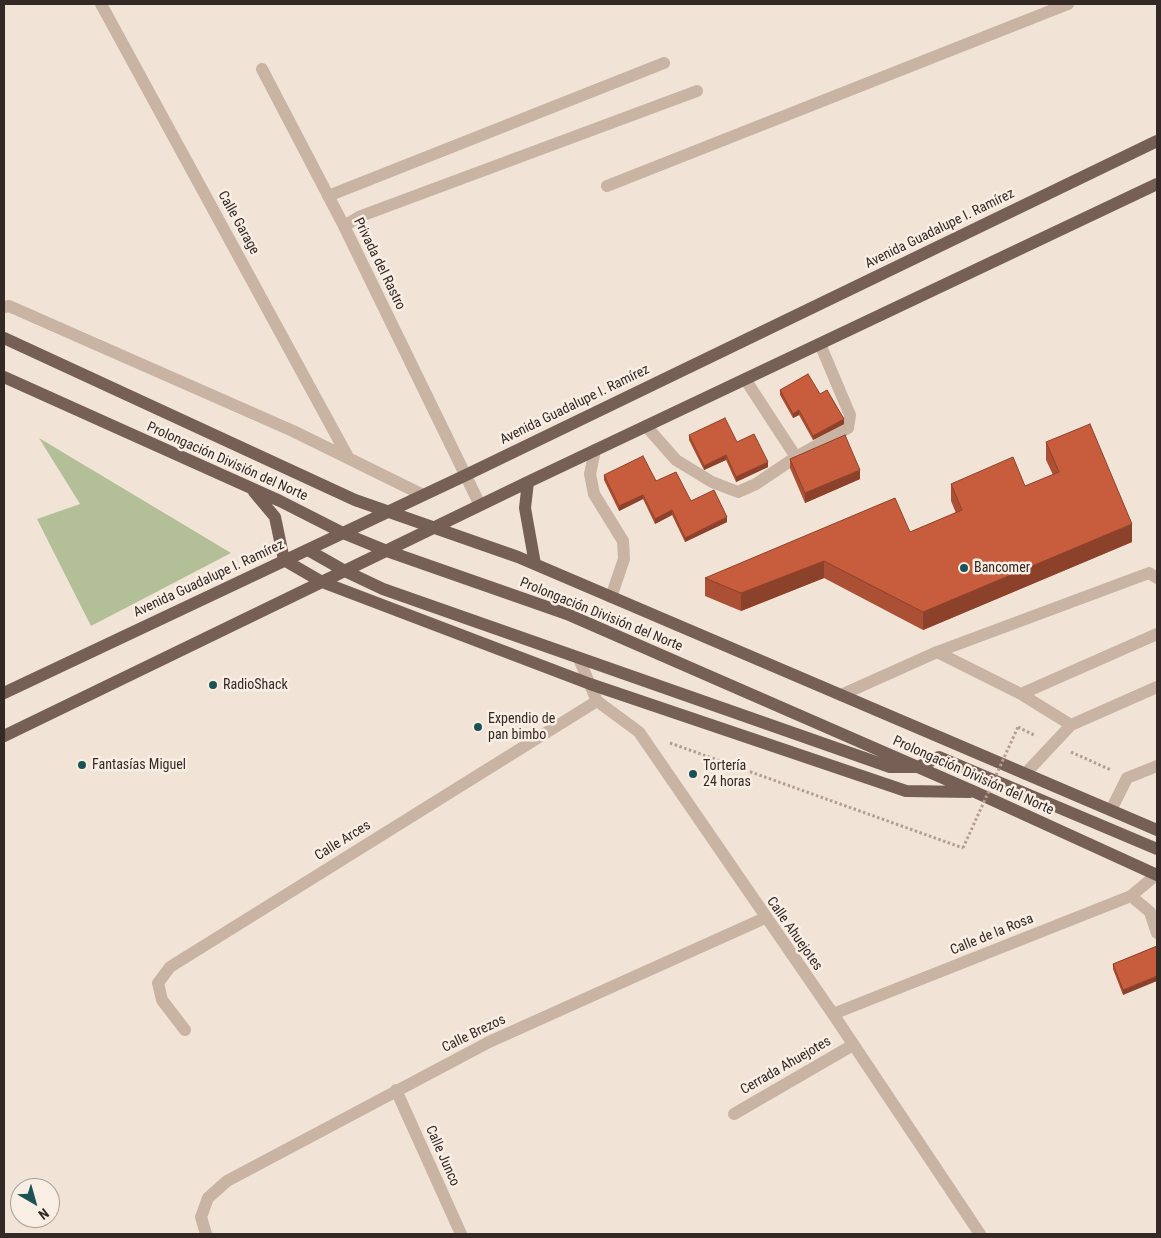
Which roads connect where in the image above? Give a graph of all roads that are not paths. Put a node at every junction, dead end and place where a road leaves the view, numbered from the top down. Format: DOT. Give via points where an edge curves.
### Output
graph roads {
  1 [pos="101,4"];
  2 [pos="1068,4"];
  3 [pos="664,63"];
  4 [pos="262,70"];
  5 [pos="697,91"];
  6 [pos="1157,141"];
  7 [pos="1157,184"];
  8 [pos="607,186"];
  9 [pos="328,196"];
  10 [pos="344,226"];
  11 [pos="4,307"];
  12 [pos="4,338"];
  13 [pos="820,344"];
  14 [pos="4,377"];
  15 [pos="745,379"];
  16 [pos="646,426"];
  17 [pos="595,450"];
  18 [pos="348,457"];
  19 [pos="796,457"];
  20 [pos="466,475"];
  21 [pos="528,482"];
  22 [pos="252,490"];
  23 [pos="423,495"];
  24 [pos="480,505"];
  25 [pos="388,511"];
  26 [pos="434,528"];
  27 [pos="343,533"];
  28 [pos="308,550"];
  29 [pos="387,551"];
  30 [pos="284,560"];
  31 [pos="534,564"];
  32 [pos="345,571"];
  33 [pos="1157,578"];
  34 [pos="322,582"];
  35 [pos="611,597"];
  36 [pos="1157,634"];
  37 [pos="937,652"];
  38 [pos="579,659"];
  39 [pos="590,684"];
  40 [pos="1157,687"];
  41 [pos="4,693"];
  42 [pos="1021,694"];
  43 [pos="841,695"];
  44 [pos="597,701"];
  45 [pos="1071,725"];
  46 [pos="4,736"];
  47 [pos="1157,766"];
  48 [pos="918,767"];
  49 [pos="1025,774"];
  50 [pos="975,792"];
  51 [pos="1111,810"];
  52 [pos="1157,830"];
  53 [pos="1157,849"];
  54 [pos="1157,875"];
  55 [pos="1131,896"];
  56 [pos="1154,913"];
  57 [pos="765,918"];
  58 [pos="1157,934"];
  59 [pos="833,1014"];
  60 [pos="186,1030"];
  61 [pos="853,1045"];
  62 [pos="396,1090"];
  63 [pos="734,1114"];
  64 [pos="206,1234"];
  65 [pos="461,1234"];
  66 [pos="980,1234"];
  1 -- 18 [label="street, Calle Garage"];
  2 -- 8 [label="street"];
  3 -- 9 [label="street"];
  4 -- 9 [label="street, Privada del Rastro"];
  5 -- 10 [label="street" via="361,216"];
  6 -- 20 [label="main road, Avenida Guadalupe I. Ramírez"];
  7 -- 13 [label="main road"];
  9 -- 10 [label="street, Privada del Rastro"];
  10 -- 20 [label="street, Privada del Rastro"];
  11 -- 18 [label="street" via="9,306"];
  12 -- 25 [label="main road, Prolongación División del Norte" via="355,500"];
  13 -- 15 [label="main road"];
  13 -- 19 [label="street" via="850,416 848,428"];
  14 -- 22 [label="main road, Prolongación División del Norte"];
  15 -- 16 [label="main road"];
  15 -- 19 [label="street"];
  16 -- 17 [label="main road"];
  16 -- 19 [label="street" via="676,460 712,482 738,492"];
  17 -- 21 [label="main road"];
  17 -- 35 [label="street" via="590,474 594,494 623,541 624,559"];
  18 -- 23 [label="street"];
  20 -- 23 [label="main road, Avenida Guadalupe I. Ramírez"];
  20 -- 24 [label="street, Privada del Rastro"];
  21 -- 24 [label="main road"];
  21 -- 31 [label="main road" via="525,508"];
  22 -- 27 [label="main road, Prolongación División del Norte"];
  22 -- 30 [label="main road" via="275,517"];
  23 -- 25 [label="main road, Avenida Guadalupe I. Ramírez"];
  24 -- 26 [label="main road"];
  25 -- 26 [label="main road, Prolongación División del Norte"];
  25 -- 27 [label="main road, Avenida Guadalupe I. Ramírez"];
  26 -- 29 [label="main road"];
  26 -- 31 [label="main road, Prolongación División del Norte"];
  27 -- 28 [label="main road, Avenida Guadalupe I. Ramírez"];
  27 -- 29 [label="main road, Prolongación División del Norte"];
  28 -- 30 [label="main road, Avenida Guadalupe I. Ramírez"];
  28 -- 32 [label="main road"];
  29 -- 32 [label="main road"];
  29 -- 48 [label="main road, Prolongación División del Norte" via="567,614"];
  30 -- 34 [label="main road"];
  30 -- 41 [label="main road, Avenida Guadalupe I. Ramírez"];
  31 -- 35 [label="main road, Prolongación División del Norte"];
  32 -- 34 [label="main road"];
  32 -- 38 [label="main road" via="383,589"];
  33 -- 37 [label="street" via="1148,573"];
  34 -- 39 [label="main road"];
  34 -- 46 [label="main road"];
  35 -- 43 [label="main road, Prolongación División del Norte"];
  36 -- 42 [label="street"];
  37 -- 42 [label="street"];
  37 -- 43 [label="street"];
  38 -- 39 [label="street"];
  38 -- 48 [label="main road" via="890,767"];
  39 -- 44 [label="street"];
  39 -- 50 [label="main road" via="906,791"];
  40 -- 45 [label="street"];
  42 -- 45 [label="street"];
  43 -- 49 [label="main road, Prolongación División del Norte"];
  44 -- 57 [label="street, Calle Ahuejotes" via="638,732"];
  44 -- 60 [label="street, Calle Arces" via="170,967 158,983 162,1000"];
  45 -- 49 [label="street"];
  47 -- 51 [label="street" via="1127,778"];
  48 -- 50 [label="main road, Prolongación División del Norte"];
  48 -- 53 [label="main road" via="939,758"];
  49 -- 51 [label="main road, Prolongación División del Norte"];
  50 -- 54 [label="main road, Prolongación División del Norte"];
  51 -- 52 [label="main road, Prolongación División del Norte"];
  54 -- 55 [label="street, Calle de la Rosa"];
  55 -- 56 [label="street"];
  55 -- 59 [label="street, Calle de la Rosa"];
  56 -- 58 [label="street"];
  57 -- 59 [label="street, Calle Ahuejotes"];
  57 -- 62 [label="street, Calle Brezos" via="489,1042"];
  59 -- 61 [label="street, Calle Ahuejotes"];
  61 -- 63 [label="street, Cerrada Ahuejotes"];
  61 -- 66 [label="street, Calle Ahuejotes"];
  62 -- 64 [label="street, Calle Brezos" via="227,1180 208,1198 201,1216"];
  62 -- 65 [label="street, Calle Junco"];
}
